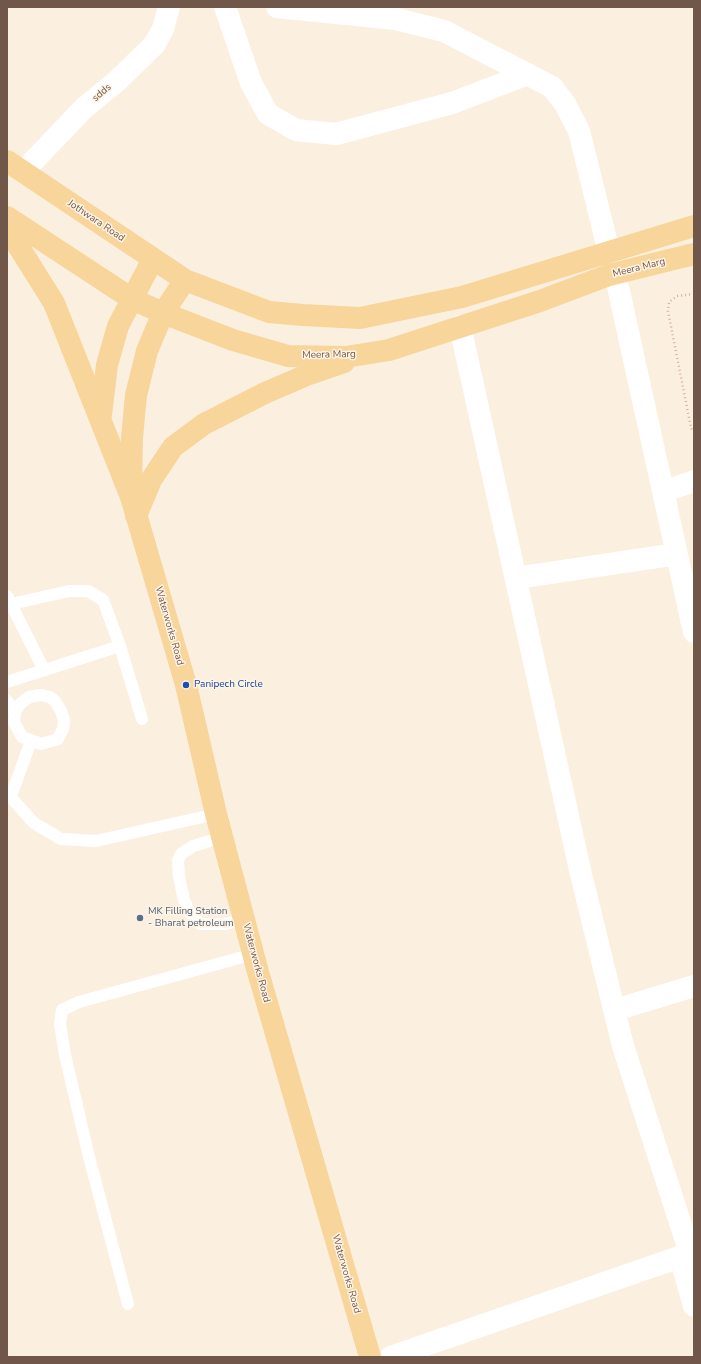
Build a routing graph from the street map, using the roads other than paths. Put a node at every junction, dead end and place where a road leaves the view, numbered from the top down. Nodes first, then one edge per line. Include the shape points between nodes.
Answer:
1 (169, 7) edge
2 (226, 7) edge
3 (277, 7) edge
4 (528, 74) junction
5 (15, 166) edge
6 (7, 217) edge
7 (694, 226) edge
8 (7, 228) edge
9 (608, 252) junction
10 (694, 254) edge
11 (152, 259) junction
12 (615, 274) junction
13 (185, 280) junction
14 (132, 299) junction
15 (163, 313) junction
16 (460, 326) junction
17 (372, 353) junction
18 (101, 418) junction
19 (694, 481) edge
20 (663, 492) junction
21 (134, 506) junction
22 (677, 554) junction
23 (516, 578) junction
24 (8, 602) edge
25 (694, 632) edge
26 (120, 646) junction
27 (44, 670) junction
28 (7, 682) edge
29 (7, 701) edge
30 (14, 712) junction
31 (142, 719) dead end
32 (31, 741) junction
33 (8, 796) edge
34 (216, 814) junction
35 (222, 837) junction
36 (244, 919) junction
37 (254, 954) junction
38 (694, 986) edge
39 (614, 1010) junction
40 (688, 1254) edge
41 (128, 1304) dead end
42 (694, 1306) edge
43 (370, 1357) edge
44 (391, 1357) edge

1 - 5 street, sdds via 163,29 154,45 117,81
2 - 4 street via 251,83 268,114 296,130 336,134 452,103
3 - 4 street via 396,19 444,31
4 - 9 street via 552,87 565,104 579,131
5 - 11 main road, Jothwara Road
6 - 14 main road, Meera Marg
7 - 9 main road
8 - 18 main road via 54,303
9 - 13 main road via 462,297 360,318 269,312
10 - 12 main road, Meera Marg
11 - 13 main road, Jothwara Road
11 - 14 main road
12 - 16 main road, Meera Marg
12 - 20 street
13 - 15 main road
14 - 15 main road, Meera Marg
14 - 18 main road via 118,326 106,365
15 - 17 main road, Meera Marg via 233,340 288,356 346,357
15 - 21 main road via 147,351 136,395 132,438
16 - 17 main road, Meera Marg via 389,350
16 - 23 street
17 - 21 main road via 309,374 204,424 173,447
18 - 21 main road
19 - 20 street
20 - 22 street
21 - 34 main road, Waterworks Road via 186,686
22 - 23 street
22 - 25 street
23 - 39 street via 580,870
24 - 26 lane via 69,591 88,591 103,600
24 - 27 lane
26 - 27 lane
26 - 31 lane
27 - 28 lane
29 - 30 lane
30 - 32 lane via 14,722 19,732 22,737
30 - 32 lane via 29,697 41,695 50,697 61,711 64,720 58,739 41,744
32 - 33 lane
33 - 34 lane via 34,823 61,838 96,841
34 - 35 main road, Waterworks Road
35 - 36 main road, Waterworks Road
35 - 36 lane via 193,846 181,854 178,869 184,900 190,913 200,924 226,924
36 - 37 main road, Waterworks Road
37 - 41 lane via 79,1002 62,1010 60,1024 65,1055
37 - 43 main road, Waterworks Road
38 - 39 street
39 - 40 street
40 - 42 street
40 - 44 street

